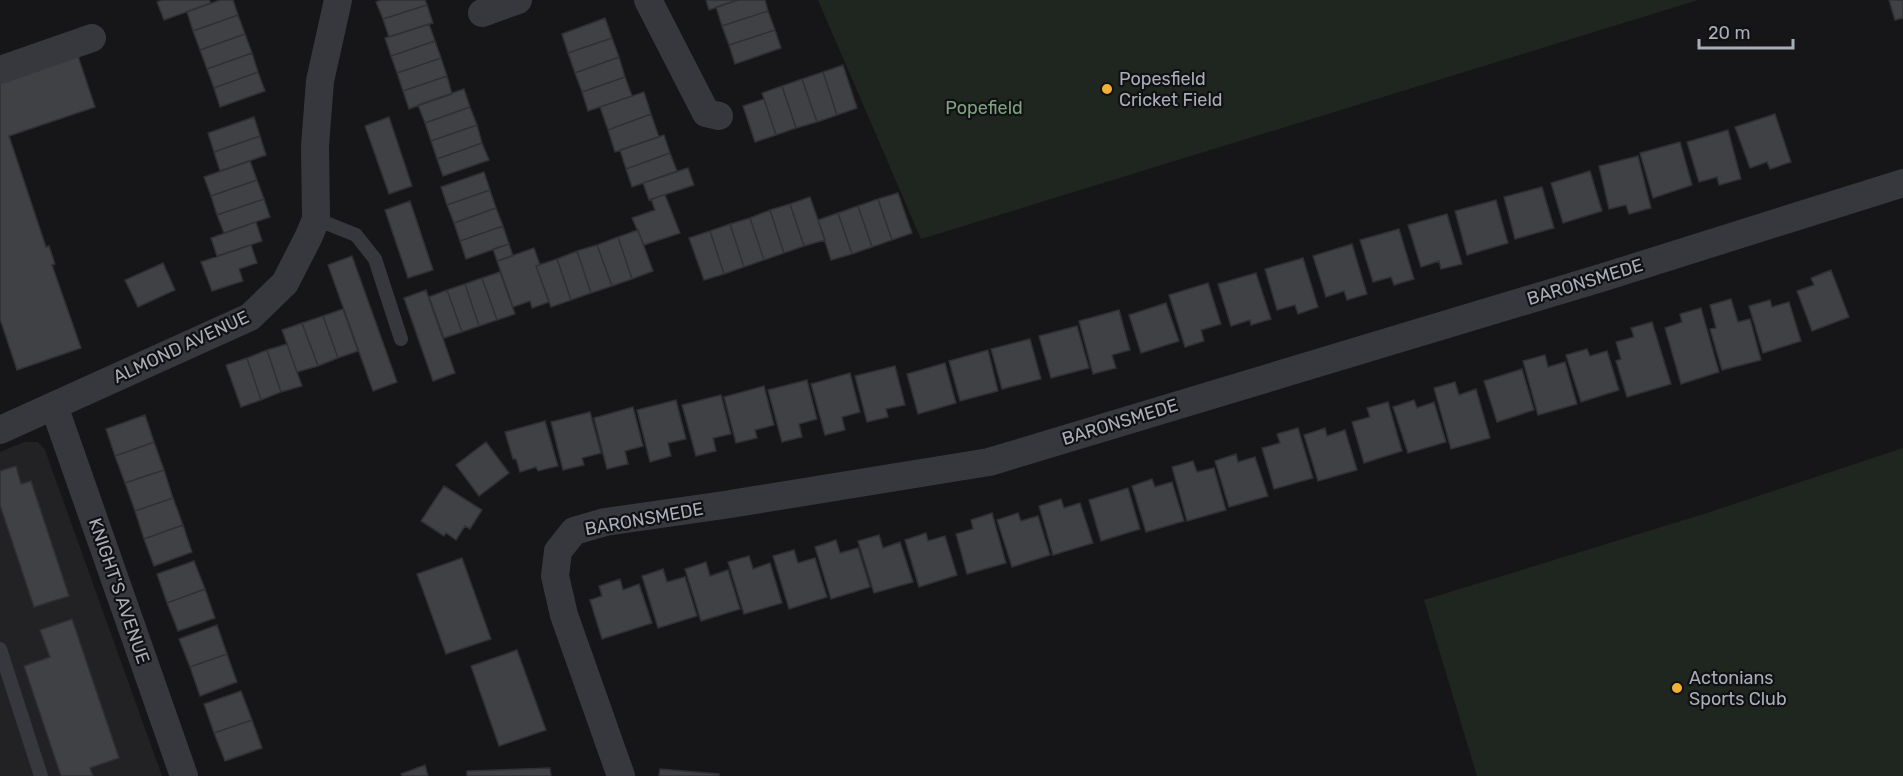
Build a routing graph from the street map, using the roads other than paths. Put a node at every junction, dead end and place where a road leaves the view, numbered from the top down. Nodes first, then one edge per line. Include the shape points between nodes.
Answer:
1 (338, 0) edge
2 (518, 0) edge
3 (648, 0) edge
4 (482, 13) dead end
5 (92, 38) dead end
6 (0, 70) edge
7 (719, 116) dead end
8 (1903, 183) edge
9 (316, 219) junction
10 (401, 339) dead end
11 (54, 406) junction
12 (0, 429) edge
13 (0, 650) edge
14 (41, 776) edge
15 (184, 776) edge
16 (621, 776) edge

1 - 9 street, ALMOND AVENUE via 320,81 315,146
2 - 4 street
3 - 7 street via 706,113
5 - 6 street
8 - 16 street, BARONSMEDE via 989,462 605,522 574,531 558,551 555,576 564,615
9 - 10 lane via 356,235 375,259
9 - 11 street, ALMOND AVENUE via 285,283 250,317
11 - 12 street, ALMOND AVENUE
11 - 15 street, KNIGHT'S AVENUE
13 - 14 lane

